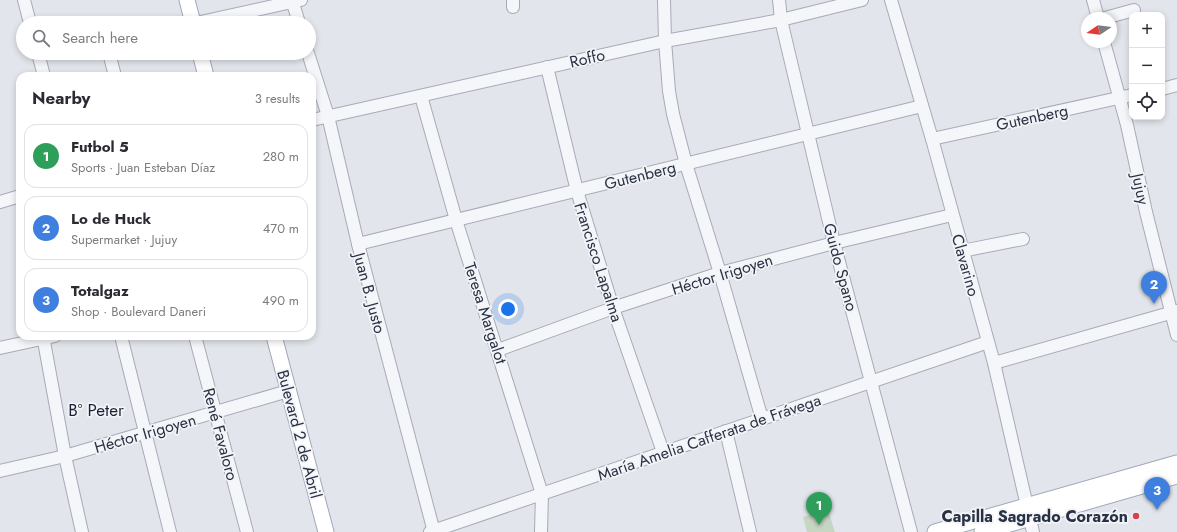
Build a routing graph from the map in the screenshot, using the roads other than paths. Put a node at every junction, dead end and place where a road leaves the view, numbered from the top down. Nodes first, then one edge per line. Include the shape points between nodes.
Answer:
1 (24, 0) edge
2 (187, 0) edge
3 (295, 0) edge
4 (664, 0) edge
5 (779, 0) edge
6 (862, 0) edge
7 (891, 0) edge
8 (1093, 0) edge
9 (1134, 10) dead end
10 (1096, 12) edge
11 (1117, 15) edge
12 (28, 16) edge
13 (191, 16) edge
14 (226, 16) edge
15 (298, 16) edge
16 (781, 20) junction
17 (665, 41) junction
18 (1106, 48) edge
19 (40, 60) edge
20 (111, 60) edge
21 (202, 60) edge
22 (310, 60) edge
23 (546, 67) junction
24 (43, 72) edge
25 (114, 72) edge
26 (205, 72) edge
27 (314, 72) edge
28 (316, 78) edge
29 (1177, 85) edge
30 (1165, 88) edge
31 (421, 96) junction
32 (1129, 96) edge
33 (1120, 98) junction
34 (922, 106) junction
35 (328, 116) junction
36 (316, 119) edge
37 (808, 134) junction
38 (932, 139) junction
39 (686, 164) junction
40 (577, 191) junction
41 (16, 197) edge
42 (0, 202) edge
43 (952, 215) junction
44 (456, 220) junction
45 (1023, 239) dead end
46 (834, 243) junction
47 (358, 244) junction
48 (962, 251) junction
49 (720, 273) junction
50 (614, 308) junction
51 (1174, 312) edge
52 (1177, 335) edge
53 (34, 340) edge
54 (47, 340) edge
55 (121, 340) edge
56 (196, 340) edge
57 (275, 340) edge
58 (988, 342) junction
59 (0, 348) edge
60 (498, 350) junction
61 (994, 363) junction
62 (871, 381) junction
63 (288, 391) junction
64 (215, 412) junction
65 (762, 419) junction
66 (726, 431) junction
67 (145, 433) junction
68 (663, 452) junction
69 (65, 456) junction
70 (0, 471) edge
71 (1171, 471) edge
72 (542, 494) junction
73 (1030, 518) edge
74 (82, 532) edge
75 (170, 532) edge
76 (247, 532) edge
77 (326, 532) edge
78 (432, 532) edge
79 (541, 532) edge
80 (750, 532) edge
81 (911, 532) edge
82 (935, 532) edge
83 (982, 532) edge

1 - 12 street
2 - 13 main road
3 - 14 street
3 - 15 street
4 - 17 street
5 - 16 street, Guido Spano
6 - 16 street, Roffo
7 - 34 street, Clavarino
8 - 10 street
9 - 11 street
16 - 17 street, Roffo
16 - 37 street, Guido Spano
17 - 23 street, Roffo
17 - 39 street via 669,91
18 - 33 street, Jujuy
19 - 24 street
20 - 25 street
21 - 26 main road
22 - 27 street, Juan B. Justo
23 - 31 street, Roffo
23 - 40 street, Francisco Lapalma
28 - 35 street, Juan B. Justo
29 - 30 street
31 - 35 street, Roffo
31 - 44 street, Teresa Margalot
32 - 33 street, Gutenberg
33 - 38 street, Gutenberg
33 - 51 street, Jujuy
34 - 37 street, Gutenberg
34 - 38 street, Clavarino
35 - 36 street, Roffo
35 - 47 street, Juan B. Justo
37 - 39 street, Gutenberg
37 - 46 street, Guido Spano
38 - 43 street, Clavarino
39 - 40 street, Gutenberg
39 - 49 street
40 - 44 street, Gutenberg
40 - 50 street, Francisco Lapalma
41 - 42 street
43 - 46 street, Héctor Irigoyen
43 - 48 street, Clavarino
44 - 47 street, Gutenberg
44 - 60 street, Teresa Margalot
45 - 48 street
46 - 49 street, Héctor Irigoyen
46 - 62 street, Guido Spano
47 - 78 street, Juan B. Justo
48 - 58 street, Clavarino
49 - 50 street, Héctor Irigoyen
49 - 65 street
50 - 60 street, Héctor Irigoyen
50 - 68 street, Francisco Lapalma
51 - 52 street, Jujuy
51 - 61 street
53 - 59 street
54 - 69 street
55 - 67 street
56 - 64 street, René Favaloro
57 - 63 main road, Bulevard 2 de Abril
58 - 61 street, Clavarino
58 - 62 street, María Amelia Cafferata de Frávega
60 - 72 street, Teresa Margalot
61 - 73 street, Clavarino
62 - 65 street, María Amelia Cafferata de Frávega
62 - 81 street, Guido Spano
63 - 64 street, Héctor Irigoyen
63 - 77 main road, Bulevard 2 de Abril
64 - 67 street, Héctor Irigoyen
64 - 76 street, René Favaloro
65 - 66 street, María Amelia Cafferata de Frávega
66 - 68 street, María Amelia Cafferata de Frávega
66 - 80 street
67 - 69 street, Héctor Irigoyen
67 - 75 street
68 - 72 street, María Amelia Cafferata de Frávega
69 - 70 street, Héctor Irigoyen
69 - 74 street
71 - 73 main road via 1114,487
72 - 78 street, María Amelia Cafferata de Frávega
72 - 79 street, Teresa Margalot
73 - 82 main road
73 - 83 main road

